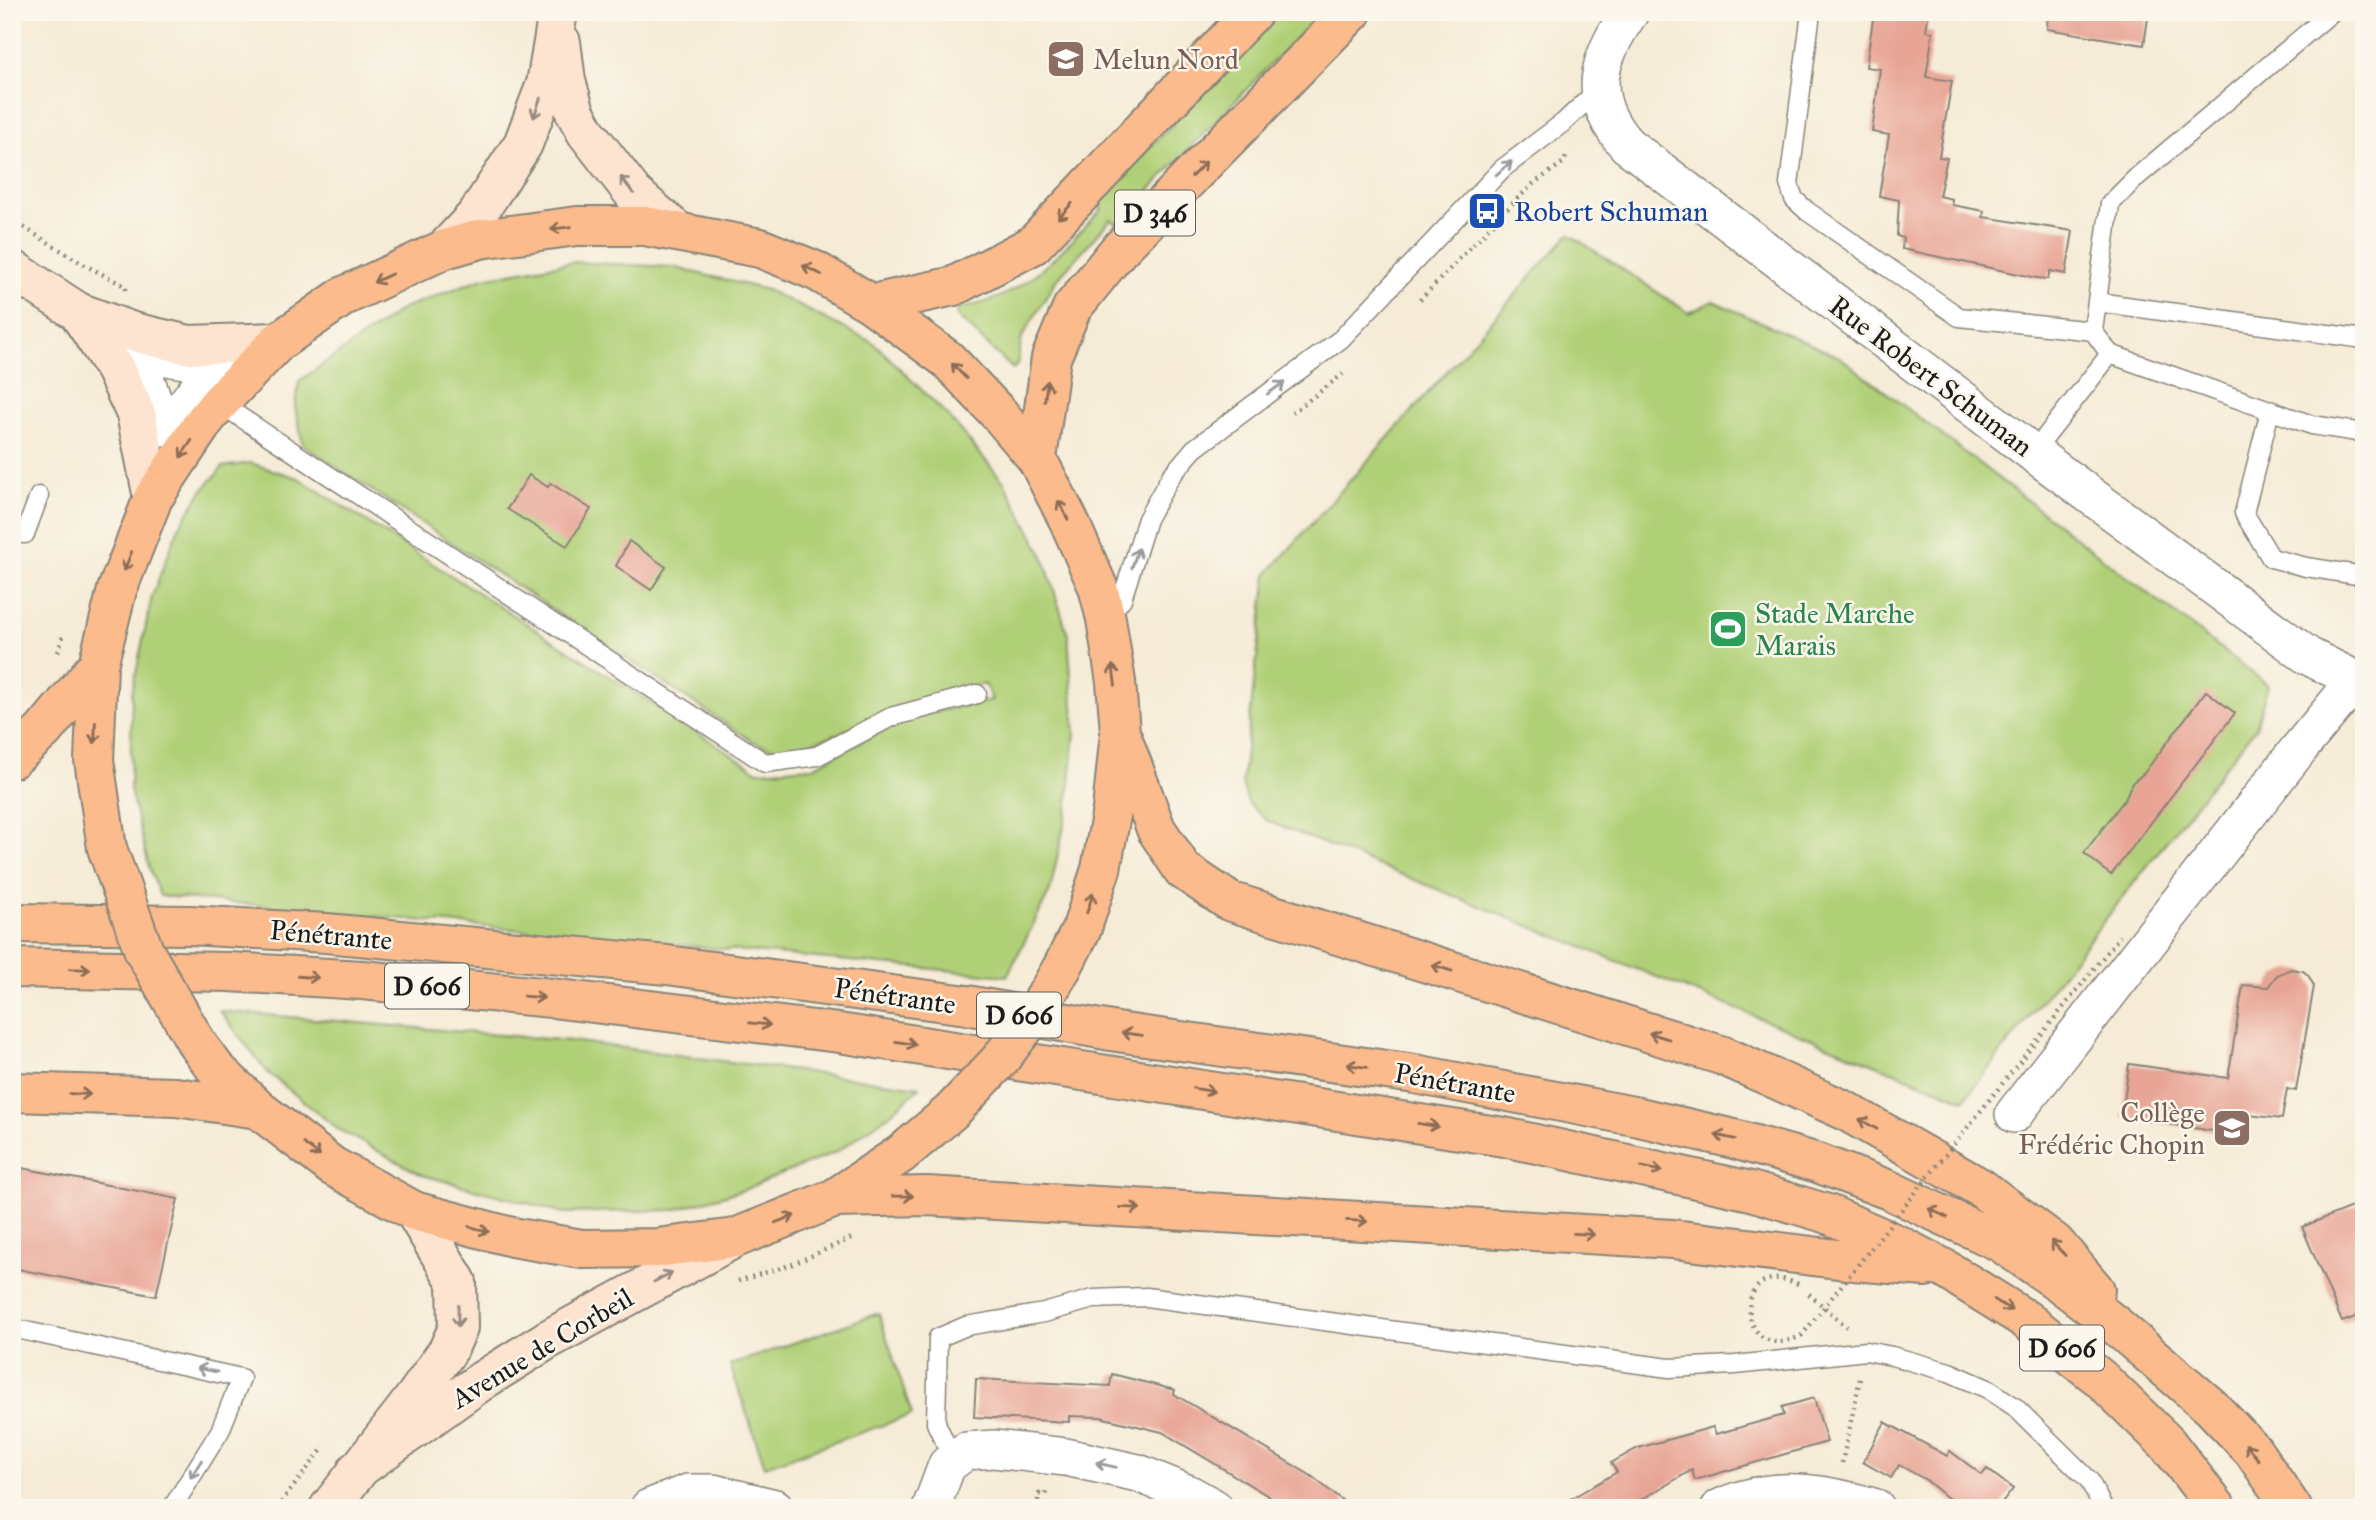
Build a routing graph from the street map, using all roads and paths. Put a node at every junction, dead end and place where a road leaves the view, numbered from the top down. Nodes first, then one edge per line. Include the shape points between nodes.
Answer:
1 (79, 12) edge
2 (126, 12) edge
3 (1253, 12) edge
4 (1352, 12) edge
5 (1630, 12) edge
6 (1811, 12) edge
7 (2332, 12) edge
8 (557, 15) edge
9 (1600, 88) junction
10 (12, 220) edge
11 (677, 231) junction
12 (445, 249) junction
13 (12, 269) edge
14 (129, 299) dead end
15 (2097, 302) junction
16 (872, 304) junction
17 (78, 312) junction
18 (2093, 331) junction
19 (2364, 339) edge
20 (278, 342) junction
21 (2110, 354) junction
22 (219, 403) junction
23 (2270, 411) junction
24 (2364, 433) edge
25 (2033, 453) junction
26 (1037, 459) junction
27 (39, 495) dead end
28 (153, 498) junction
29 (12, 533) edge
30 (2364, 576) edge
31 (1106, 619) junction
32 (67, 627) dead end
33 (57, 653) dead end
34 (98, 664) junction
35 (2357, 679) edge
36 (977, 694) dead end
37 (1120, 732) junction
38 (12, 759) edge
39 (12, 923) edge
40 (2120, 936) dead end
41 (12, 968) edge
42 (12, 1092) edge
43 (258, 1109) junction
44 (2014, 1114) dead end
45 (835, 1198) junction
46 (414, 1211) junction
47 (735, 1238) junction
48 (1945, 1269) junction
49 (1798, 1284) dead end
50 (12, 1328) edge
51 (2150, 1356) junction
52 (330, 1441) dead end
53 (950, 1462) junction
54 (357, 1470) junction
55 (1151, 1494) edge
56 (1837, 1502) edge
57 (172, 1508) edge
58 (277, 1508) edge
59 (329, 1508) edge
60 (649, 1508) edge
61 (775, 1508) edge
62 (931, 1508) edge
63 (1214, 1508) edge
64 (1720, 1508) edge
65 (1876, 1508) edge
66 (2103, 1508) edge
67 (2217, 1508) edge
68 (2292, 1508) edge

1 - 2 path via 121,16
3 -> 16 main road, D 346 via 1033,245 954,286
26 -> 4 main road, D 346 via 1051,358 1072,308 1118,251
5 - 9 street, Rue Robert Schuman via 1603,58
6 - 18 lane via 1788,184 1794,199 1959,317
7 - 15 lane via 2110,204
11 -> 8 main road via 634,194 586,132 566,81
8 -> 12 main road via 545,84 523,144 476,216
9 - 25 street, Rue Robert Schuman via 1611,124 1627,145
31 -> 9 lane via 1122,599 1147,519 1171,475 1194,449 1341,339 1502,169
10 - 14 path via 125,286
11 -> 12 main road via 576,226 480,239
16 -> 11 main road via 816,271 760,248
12 -> 20 main road via 344,296
13 - 17 main road
15 - 18 lane
15 - 19 lane
26 -> 16 main road via 948,360
17 - 20 main road via 190,345
17 - 28 main road via 136,414
18 - 21 lane
20 - 22 main road
21 - 23 lane
21 - 25 lane
22 -> 28 main road
22 - 36 lane via 765,763 817,756 891,717
23 - 24 lane via 2312,425
23 - 30 lane via 2244,513 2271,558
25 - 35 street, Rue Robert Schuman via 2308,656
31 -> 26 main road via 1098,587
27 - 29 lane via 25,534
28 -> 34 main road via 117,590
37 -> 31 main road
32 - 33 path
34 - 38 main road via 43,731
34 -> 43 main road, bridge via 94,760 107,848 144,951 196,1042 216,1069
35 - 44 street
45 -> 37 main road, bridge via 901,1154 952,1111 1037,1011 1082,928 1101,869
51 -> 37 main road via 2055,1243 1981,1188 1844,1110 1724,1056 1229,901 1183,870 1156,829
51 -> 39 main road, Pénétrante / D 606 via 2115,1324 2000,1242 1889,1190 1818,1163 1652,1120 1415,1074 1116,1032 967,1005 667,965 326,933 190,925
40 - 49 path, bridge via 1802,1335 1780,1342 1751,1326 1748,1315 1755,1290 1763,1282 1777,1278
41 -> 48 main road, Pénétrante / D 606 via 243,972 539,997 839,1033 1101,1073 1504,1137 1751,1191 1828,1214
42 -> 43 main road via 176,1097
43 -> 46 main road via 332,1166
47 -> 45 main road
45 -> 48 main road via 927,1196 1673,1239
46 -> 47 main road via 512,1237 582,1249 657,1248
46 -> 54 main road, Avenue de Corbeil via 457,1282 458,1328 448,1350
54 -> 47 main road, Avenue de Corbeil via 536,1347
48 -> 67 main road, D 606 via 2025,1319 2100,1378 2166,1443
50 - 57 lane via 241,1378 220,1431
68 -> 51 main road, D 606 via 2253,1451 2211,1407
52 - 58 path
55 -> 53 street via 1138,1472 1051,1455 965,1451
53 - 62 street
53 - 66 lane via 936,1423 938,1338 966,1326 1044,1313 1093,1299 1146,1297 1668,1368 1866,1351 1892,1356 1962,1378 2015,1407 2089,1480
54 - 59 main road, Avenue de Corbeil
55 - 63 street
56 - 64 street via 1788,1492 1758,1495
56 - 65 street
60 - 61 street via 688,1493 713,1493

